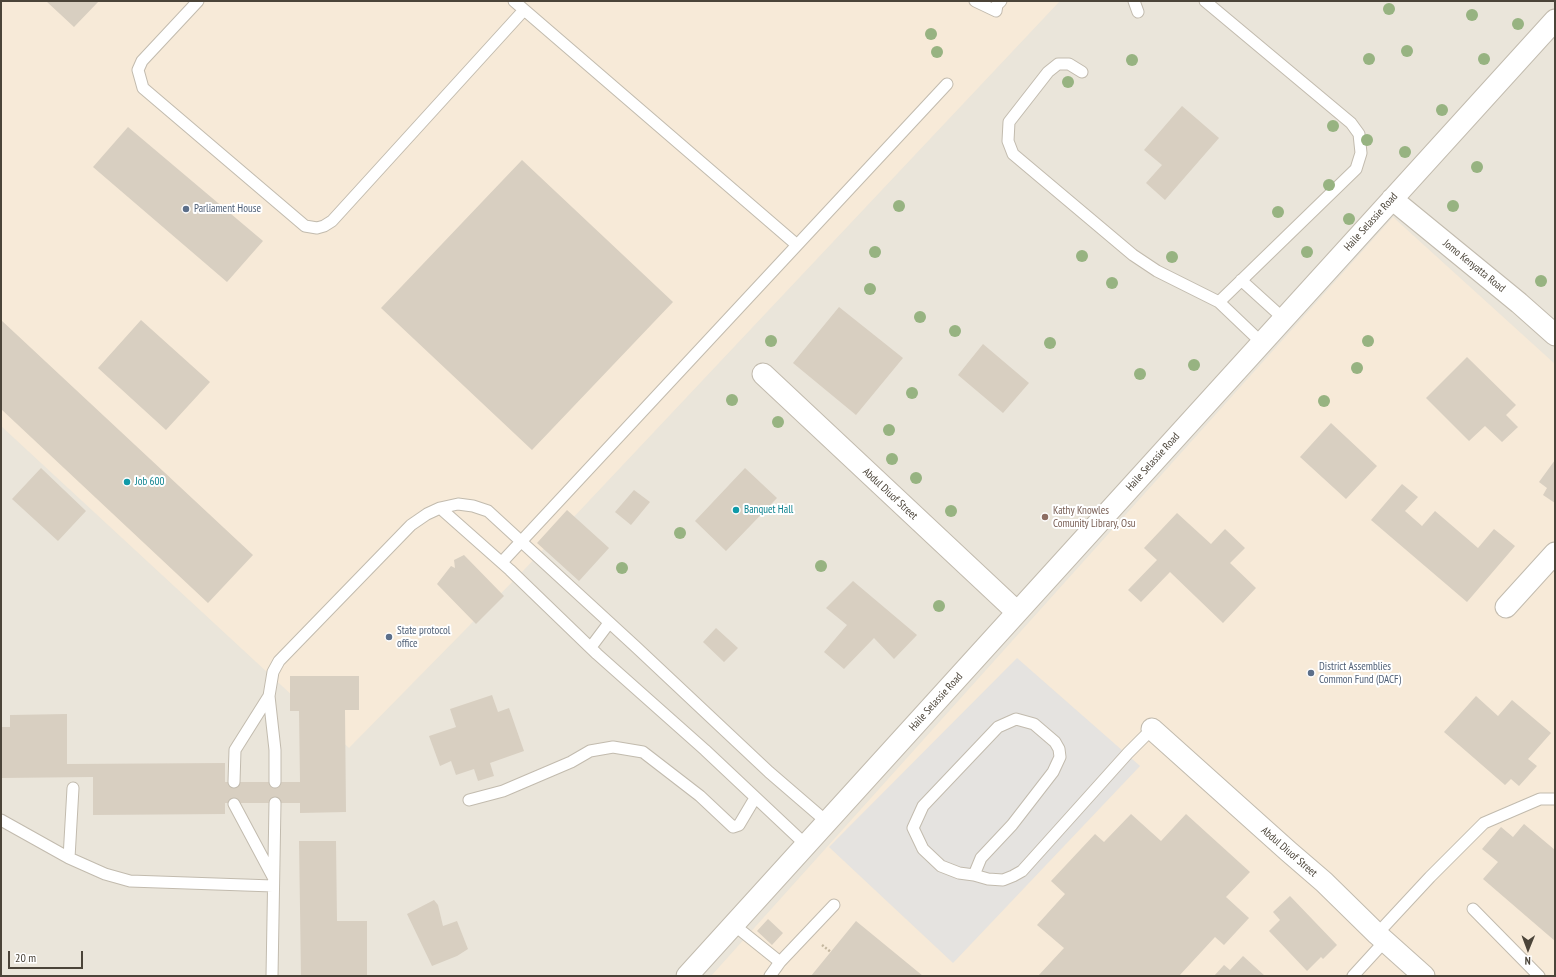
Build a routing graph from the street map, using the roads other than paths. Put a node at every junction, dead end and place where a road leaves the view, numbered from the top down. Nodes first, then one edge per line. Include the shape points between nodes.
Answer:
1 (198, 1) edge
2 (514, 1) edge
3 (975, 1) edge
4 (1001, 1) edge
5 (1134, 1) edge
6 (1205, 1) edge
7 (524, 10) junction
8 (1138, 12) dead end
9 (1555, 20) edge
10 (1082, 72) dead end
11 (947, 84) dead end
12 (1392, 199) junction
13 (797, 245) junction
14 (1241, 280) junction
15 (1219, 302) junction
16 (1284, 319) junction
17 (1555, 335) edge
18 (1262, 343) junction
19 (763, 374) dead end
20 (440, 508) junction
21 (521, 542) junction
22 (1555, 553) edge
23 (502, 562) junction
24 (1506, 607) dead end
25 (1017, 612) junction
26 (609, 623) junction
27 (590, 647) junction
28 (269, 696) junction
29 (1152, 729) joint
30 (234, 782) dead end
31 (275, 782) dead end
32 (73, 788) dead end
33 (755, 798) junction
34 (1555, 798) edge
35 (469, 800) dead end
36 (275, 803) dead end
37 (234, 804) dead end
38 (1, 820) edge
39 (827, 822) junction
40 (806, 846) junction
41 (69, 858) junction
42 (974, 874) junction
43 (274, 882) junction
44 (834, 905) dead end
45 (1474, 909) dead end
46 (734, 925) junction
47 (1381, 938) junction
48 (780, 962) junction
49 (272, 976) edge
50 (687, 976) edge
51 (770, 976) edge
52 (1353, 976) edge
53 (1424, 976) edge
54 (1539, 976) edge

1 - 7 lane via 142,61 138,70 143,88 305,226 316,228 332,221
2 - 7 lane
3 - 4 lane via 996,11
5 - 8 lane
6 - 14 lane via 1351,123 1359,134 1361,154 1356,169
7 - 13 lane
9 - 12 street, Haile Selassie Road
10 - 15 lane via 1069,64 1058,64 1048,72 1009,122 1008,141 1013,154 1132,255 1157,271
11 - 13 lane
12 - 16 street, Haile Selassie Road
12 - 17 street, Jomo Kenyatta Road
13 - 21 lane
14 - 15 lane
14 - 16 lane
15 - 18 lane
16 - 18 street, Haile Selassie Road
18 - 25 street, Haile Selassie Road
19 - 25 street, Abdul Diuof Street
20 - 21 lane via 458,504 488,512
20 - 23 lane
20 - 28 lane via 411,525 280,661 273,672
21 - 23 lane
21 - 26 lane
22 - 24 street
23 - 27 lane
25 - 39 street, Haile Selassie Road
26 - 27 lane
26 - 39 lane via 769,772
27 - 33 lane
28 - 30 lane via 235,750
28 - 31 lane via 275,750
29 - 42 lane via 1022,871 1003,880 988,879
29 - 47 street, Abdul Diuof Street via 1324,882
32 - 41 lane
33 - 35 lane via 740,825 733,827 700,796 643,752 613,747 590,751 571,762 503,791
33 - 40 lane
34 - 47 lane via 1540,799 1484,823 1430,877
36 - 43 lane
37 - 43 lane
38 - 41 lane
39 - 40 street, Haile Selassie Road
40 - 46 street, Haile Selassie Road
41 - 43 lane via 105,874 130,881
42 - 42 lane via 959,873 941,866 923,849 913,828 924,806 998,727 1016,719 1034,724 1056,742 1060,757 1053,772 1012,825 981,858
43 - 49 lane
44 - 48 lane
45 - 54 lane
46 - 48 lane
46 - 50 street, Haile Selassie Road
47 - 52 lane
47 - 53 street, Abdul Diuof Street
48 - 51 lane

